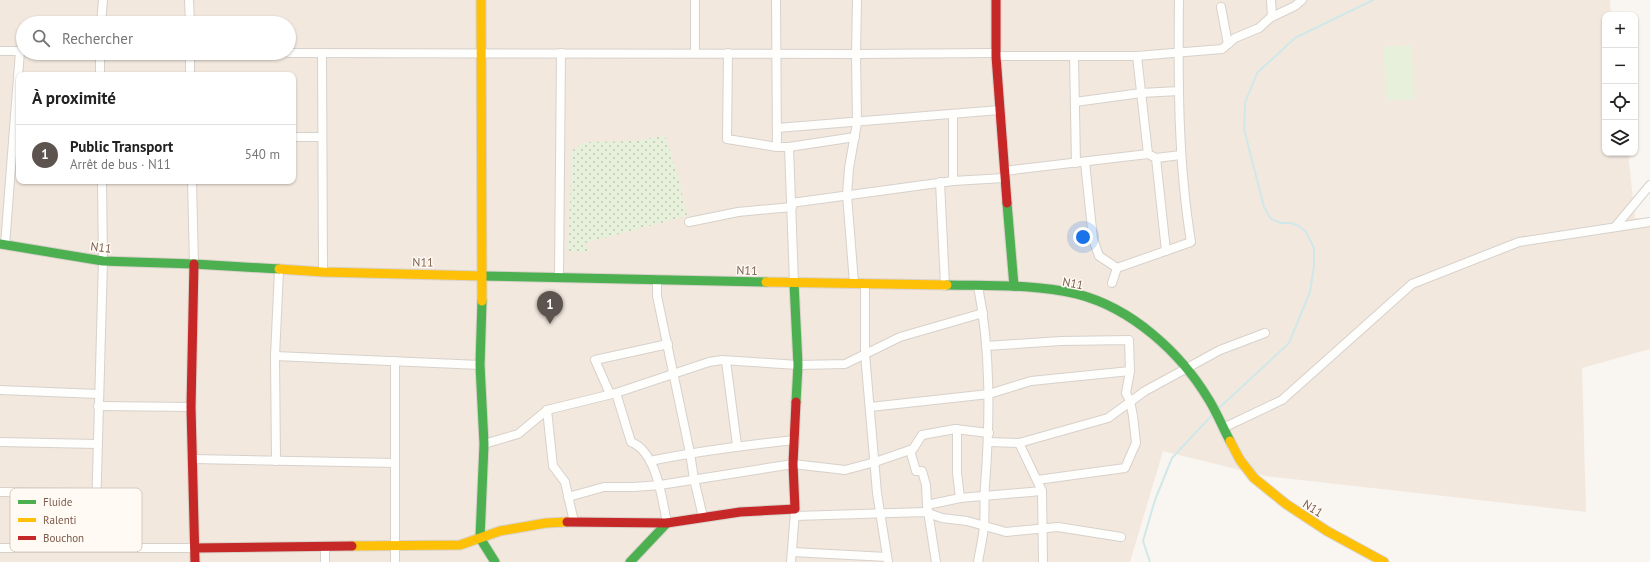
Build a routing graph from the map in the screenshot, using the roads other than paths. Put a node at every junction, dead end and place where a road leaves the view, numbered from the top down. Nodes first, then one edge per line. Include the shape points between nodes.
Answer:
1 (103, 0) edge
2 (189, 0) edge
3 (481, 0) edge
4 (695, 0) edge
5 (776, 0) edge
6 (857, 0) edge
7 (996, 0) edge
8 (1179, 0) edge
9 (1271, 0) edge
10 (1302, 0) edge
11 (1221, 8) dead end
12 (102, 16) edge
13 (190, 16) edge
14 (1272, 17) junction
15 (1228, 44) junction
16 (0, 51) edge
17 (16, 51) edge
18 (1178, 52) junction
19 (296, 53) edge
20 (322, 53) junction
21 (561, 53) junction
22 (695, 53) junction
23 (728, 53) junction
24 (776, 53) junction
25 (481, 54) junction
26 (856, 54) junction
27 (996, 54) junction
28 (1074, 56) junction
29 (1137, 56) junction
30 (21, 60) edge
31 (100, 60) edge
32 (190, 60) edge
33 (20, 72) edge
34 (100, 72) edge
35 (190, 72) edge
36 (1179, 91) junction
37 (1141, 94) junction
38 (1075, 102) junction
39 (1000, 110) junction
40 (16, 112) edge
41 (953, 115) junction
42 (857, 123) junction
43 (777, 128) junction
44 (296, 137) edge
45 (322, 137) junction
46 (855, 137) junction
47 (777, 147) junction
48 (789, 147) junction
49 (1148, 154) junction
50 (1181, 155) junction
51 (1156, 158) junction
52 (1085, 162) junction
53 (1076, 163) junction
54 (1004, 175) junction
55 (953, 181) junction
56 (940, 182) junction
57 (102, 184) edge
58 (192, 184) edge
59 (1650, 185) edge
60 (847, 195) junction
61 (792, 205) junction
62 (689, 222) dead end
63 (1650, 222) edge
64 (1615, 227) junction
65 (3, 245) edge
66 (1166, 251) junction
67 (103, 261) junction
68 (194, 264) junction
69 (1116, 268) junction
70 (279, 270) junction
71 (323, 272) junction
72 (483, 275) junction
73 (559, 277) junction
74 (657, 279) junction
75 (794, 283) junction
76 (854, 283) junction
77 (1112, 283) dead end
78 (865, 284) junction
79 (945, 286) junction
80 (978, 286) junction
81 (1014, 286) junction
82 (983, 313) junction
83 (1265, 333) dead end
84 (668, 344) junction
85 (986, 346) junction
86 (865, 354) junction
87 (275, 356) junction
88 (395, 361) junction
89 (726, 361) junction
90 (480, 365) junction
91 (798, 365) junction
92 (1187, 368) junction
93 (1130, 371) junction
94 (673, 373) junction
95 (0, 390) edge
96 (613, 393) junction
97 (98, 394) junction
98 (989, 394) junction
99 (1130, 402) junction
100 (98, 406) junction
101 (191, 407) junction
102 (870, 407) junction
103 (548, 410) junction
104 (1223, 428) junction
105 (957, 429) junction
106 (989, 433) junction
107 (795, 440) junction
108 (0, 442) edge
109 (989, 442) junction
110 (1019, 443) junction
111 (97, 444) junction
112 (484, 444) junction
113 (737, 446) junction
114 (910, 450) junction
115 (690, 452) junction
116 (193, 459) junction
117 (276, 461) junction
118 (650, 461) junction
119 (875, 462) junction
120 (395, 463) junction
121 (793, 464) junction
122 (694, 479) junction
123 (1036, 480) junction
124 (660, 485) junction
125 (96, 488) edge
126 (1042, 491) junction
127 (0, 492) edge
128 (10, 492) edge
129 (985, 496) junction
130 (568, 497) junction
131 (960, 498) junction
132 (927, 505) junction
133 (795, 513) junction
134 (929, 514) junction
135 (881, 515) junction
136 (703, 517) junction
137 (574, 522) junction
138 (667, 524) junction
139 (984, 527) junction
140 (1043, 528) junction
141 (1121, 537) dead end
142 (480, 538) junction
143 (325, 546) junction
144 (395, 546) junction
145 (142, 548) edge
146 (195, 548) junction
147 (792, 552) junction
148 (887, 560) edge
149 (195, 562) edge
150 (325, 562) edge
151 (395, 562) edge
152 (495, 562) edge
153 (630, 562) edge
154 (791, 562) edge
155 (936, 562) edge
156 (978, 562) edge
157 (1043, 562) edge
158 (1384, 562) edge

1 - 12 street
2 - 13 street
3 - 25 street
4 - 22 street
5 - 24 street
6 - 26 street
7 - 27 street
8 - 18 street
9 - 14 street
10 - 14 street
11 - 15 street
14 - 15 street via 1259,28 1235,38
15 - 18 street via 1222,49
16 - 17 street
18 - 29 street
18 - 36 street
19 - 20 street
20 - 25 street
20 - 45 street
21 - 22 street
21 - 25 street
21 - 73 street
22 - 23 street
23 - 24 street
23 - 47 street via 728,139
24 - 26 street
24 - 43 street
25 - 72 street
26 - 27 street
26 - 42 street
27 - 28 street
27 - 39 street
28 - 29 street
28 - 38 street
29 - 37 street
30 - 33 street
31 - 34 street
32 - 35 street
36 - 37 street
36 - 50 street
37 - 38 street
37 - 49 street
38 - 53 street
39 - 41 street
39 - 54 street
40 - 65 street
41 - 42 street
41 - 55 street
42 - 43 street
42 - 46 street
43 - 47 street
44 - 45 street
45 - 71 street
46 - 48 street
46 - 60 street
47 - 48 street
48 - 61 street
49 - 51 street
49 - 52 street
50 - 51 street
50 - 66 street via 1192,242
51 - 66 street
52 - 53 street
52 - 69 street via 1093,239 1099,256
53 - 54 street
54 - 55 street
54 - 81 street
55 - 56 street
56 - 60 street
56 - 79 street
57 - 67 street
58 - 68 street
59 - 64 street
60 - 61 street
60 - 76 street
61 - 62 street
61 - 75 street
63 - 64 street
64 - 104 street via 1519,242 1412,284 1282,400
65 - 67 street, N11
66 - 69 street
67 - 68 street, N11
67 - 97 street
68 - 70 street, N11
68 - 101 street
69 - 77 street
70 - 71 street, N11
70 - 87 street
71 - 72 street, N11
72 - 73 street, N11
72 - 90 street
73 - 74 street, N11
74 - 75 street, N11
74 - 84 street via 657,296
75 - 76 street, N11
75 - 91 street
76 - 78 street, N11
78 - 79 street, N11
78 - 86 street
79 - 80 street, N11
80 - 81 street, N11
80 - 82 street
81 - 92 street, N11 via 1085,297 1122,314 1151,334
82 - 85 street
82 - 86 street via 900,337
83 - 92 street via 1220,350
84 - 94 street
84 - 96 street via 595,360
85 - 93 street via 1129,340
85 - 98 street
86 - 91 street via 845,364
86 - 102 street
87 - 88 street
87 - 117 street
88 - 90 street
88 - 120 street
89 - 91 street
89 - 94 street via 717,360
89 - 113 street
90 - 112 street
91 - 107 street
92 - 99 street
92 - 104 street, N11 via 1210,402
93 - 98 street via 1031,381
93 - 99 street via 1126,393
94 - 96 street
94 - 115 street
95 - 97 street
96 - 103 street
96 - 118 street via 631,442 637,444
97 - 100 street
98 - 102 street
98 - 106 street
99 - 110 street via 1108,418
99 - 123 street via 1136,443 1125,468
100 - 101 street
100 - 111 street
101 - 116 street
102 - 119 street
103 - 112 street via 518,434
103 - 130 street via 553,466 565,482
104 - 158 street, N11 via 1244,467 1256,480 1294,511
105 - 106 street
105 - 114 street via 922,435
105 - 131 street
106 - 109 street
107 - 113 street
107 - 121 street
108 - 111 street
109 - 110 street
109 - 129 street
110 - 123 street
111 - 125 street
112 - 142 street
113 - 115 street
114 - 119 street
114 - 132 street via 916,471 922,471
115 - 118 street
115 - 122 street
116 - 117 street
116 - 146 street
117 - 120 street
118 - 124 street
119 - 121 street via 845,470
119 - 135 street
120 - 144 street
121 - 122 street
121 - 133 street
122 - 124 street
122 - 136 street
123 - 126 street
124 - 130 street via 634,488 604,487
124 - 138 street
126 - 129 street
126 - 140 street
127 - 128 street
129 - 131 street
129 - 139 street
130 - 137 street
131 - 132 street
132 - 134 street
133 - 135 street
133 - 136 street via 740,512
133 - 147 street
134 - 135 street via 925,512
134 - 139 street
134 - 155 street
135 - 148 street
136 - 138 street
137 - 138 street
137 - 142 street via 546,523 500,531
138 - 153 street
139 - 140 street via 1006,532
139 - 156 street
140 - 141 street via 1058,527
140 - 157 street
142 - 144 street via 460,545
142 - 152 street
143 - 144 street
143 - 146 street
143 - 150 street
144 - 151 street
145 - 146 street
146 - 149 street
147 - 148 street
147 - 154 street

